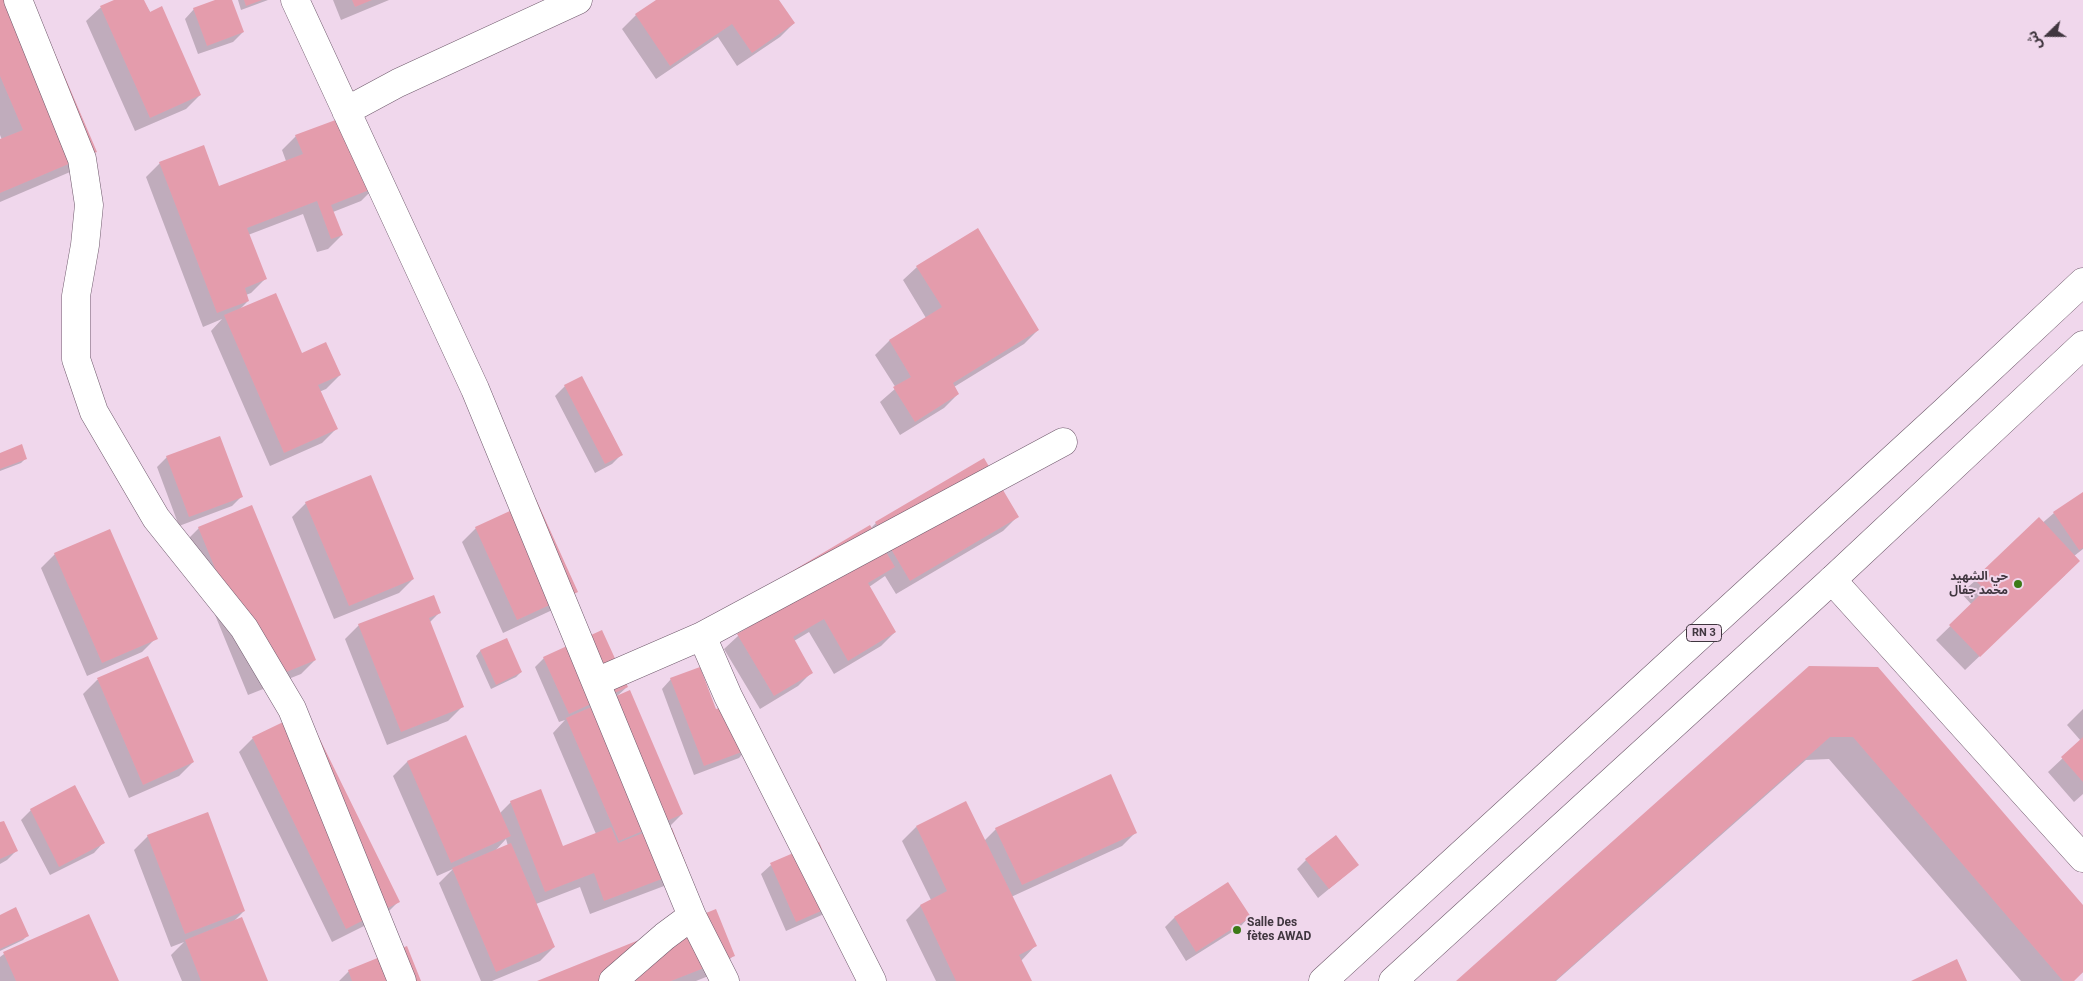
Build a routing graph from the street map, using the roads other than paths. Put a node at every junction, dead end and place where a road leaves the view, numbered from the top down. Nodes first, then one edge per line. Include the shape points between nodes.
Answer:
1 (18, 0) edge
2 (295, 0) edge
3 (578, 0) edge
4 (346, 111) junction
5 (2083, 282) edge
6 (2083, 345) edge
7 (1063, 442) dead end
8 (1832, 580) junction
9 (702, 636) junction
10 (596, 682) junction
11 (2083, 858) edge
12 (692, 916) junction
13 (402, 981) edge
14 (613, 981) edge
15 (724, 981) edge
16 (872, 981) edge
17 (1323, 981) edge
18 (1393, 981) edge

1 - 13 main road via 82,159 89,205 76,296 76,359 94,412 156,518 244,628 292,709
2 - 4 main road
3 - 4 main road via 398,83
4 - 10 main road via 475,389
5 - 17 main road, RN 3
6 - 8 main road
7 - 9 main road
8 - 11 main road
8 - 18 main road
9 - 10 main road
9 - 16 main road via 728,696
10 - 12 main road
12 - 14 main road
12 - 15 main road

